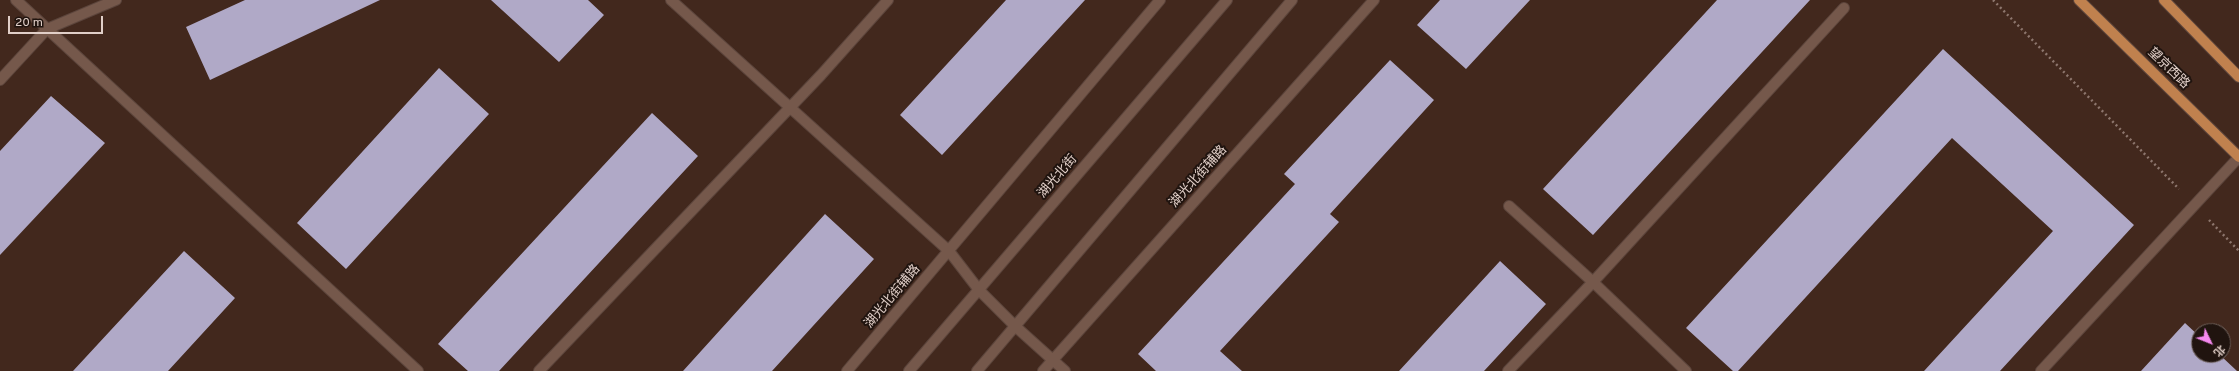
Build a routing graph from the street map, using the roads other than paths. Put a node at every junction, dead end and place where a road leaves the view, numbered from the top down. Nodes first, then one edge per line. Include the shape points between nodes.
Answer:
1 (16, 0) edge
2 (116, 0) edge
3 (671, 0) edge
4 (888, 0) edge
5 (1160, 0) edge
6 (1227, 0) edge
7 (1292, 0) edge
8 (1374, 0) edge
9 (2079, 0) edge
10 (2164, 0) edge
11 (1844, 8) dead end
12 (47, 29) junction
13 (2239, 77) edge
14 (0, 80) edge
15 (790, 108) junction
16 (2239, 157) edge
17 (1510, 206) dead end
18 (949, 251) junction
19 (1593, 282) junction
20 (979, 290) junction
21 (1014, 326) junction
22 (1053, 360) junction
23 (418, 371) edge
24 (539, 371) edge
25 (847, 371) edge
26 (909, 371) edge
27 (976, 371) edge
28 (1043, 371) edge
29 (1065, 371) edge
30 (1508, 371) edge
31 (1686, 371) edge
32 (2041, 371) edge

1 - 12 street
2 - 12 street
3 - 15 street
4 - 15 street
5 - 18 street, 湖光北街辅路
6 - 20 street, 湖光北街
7 - 21 street
8 - 22 street, 湖光北街辅路
9 - 16 main road, 望京西路
10 - 13 main road
11 - 19 street
12 - 14 street
12 - 23 street
15 - 18 street
15 - 24 street
16 - 32 street
17 - 19 street
18 - 20 street
18 - 25 street, 湖光北街辅路
19 - 30 street
19 - 31 street
20 - 21 street
20 - 26 street, 湖光北街
21 - 22 street
21 - 27 street
22 - 28 street, 湖光北街辅路
22 - 29 street

